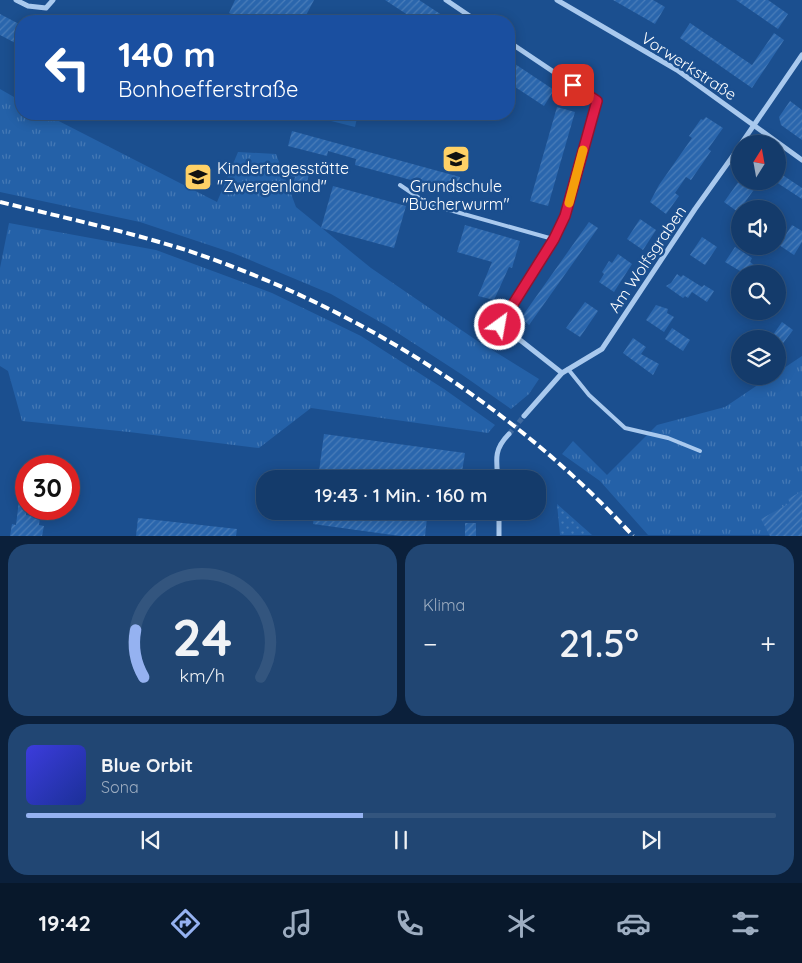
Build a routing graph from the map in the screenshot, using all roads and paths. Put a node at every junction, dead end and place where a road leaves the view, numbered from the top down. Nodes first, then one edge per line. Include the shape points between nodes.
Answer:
1 (16, 0) edge
2 (54, 0) edge
3 (446, 0) edge
4 (557, 0) edge
5 (468, 15) edge
6 (515, 46) edge
7 (802, 55) edge
8 (754, 124) junction
9 (747, 135) edge
10 (731, 159) edge
11 (802, 160) edge
12 (400, 185) dead end
13 (554, 239) junction
14 (568, 369) junction
15 (562, 373) junction
16 (524, 416) tunnel mouth
17 (509, 434) tunnel mouth
18 (700, 451) dead end
19 (497, 470) edge
20 (499, 520) edge
21 (499, 536) edge

1 - 2 street via 28,6 46,8
3 - 5 street
4 - 8 street, Vorwerkstraße via 677,70
6 - 13 street via 597,101 565,216
7 - 8 street, Am Wolfsgraben
8 - 9 street, Am Wolfsgraben
8 - 11 street, Vorwerkstraße
10 - 14 street, Am Wolfsgraben via 602,349
12 - 13 lane via 428,204
13 - 15 street via 500,325
14 - 15 street, Am Wolfsgraben
14 - 18 lane via 589,395 625,428 668,438
15 - 16 street, Am Wolfsgraben
17 - 19 street via 498,447
20 - 21 street

